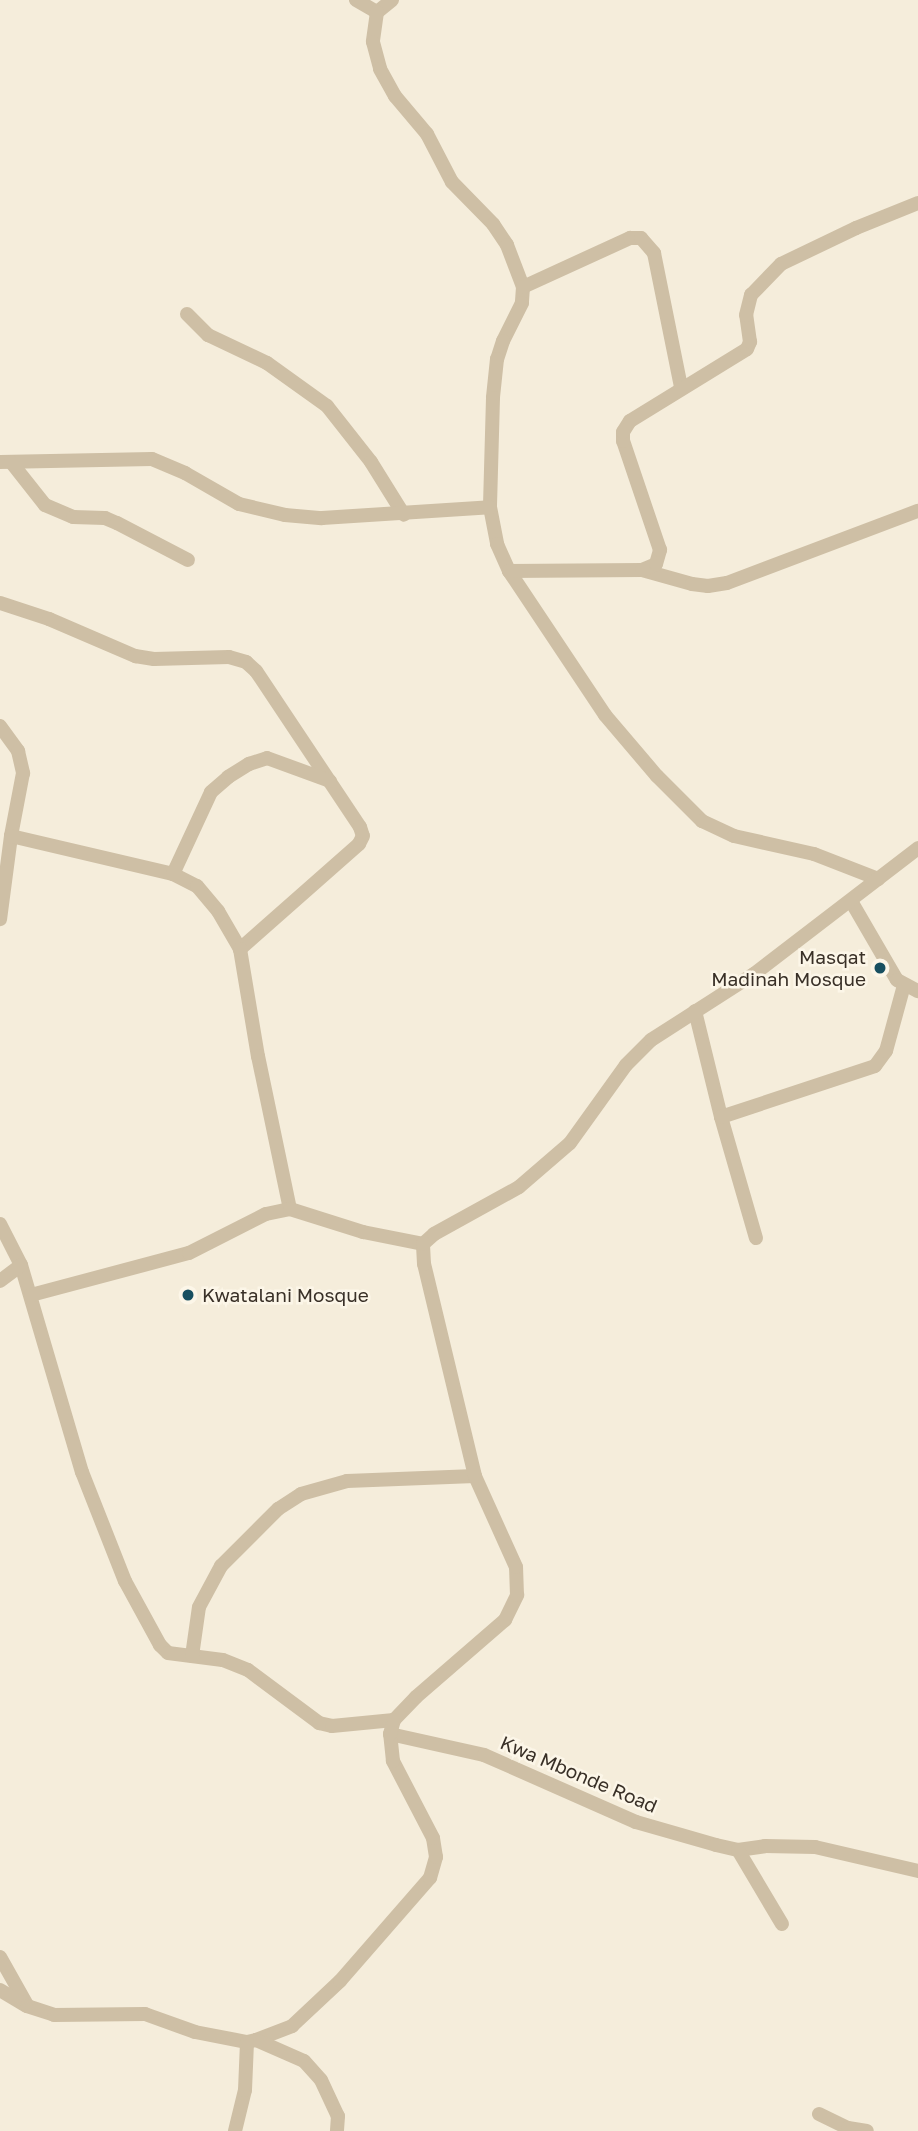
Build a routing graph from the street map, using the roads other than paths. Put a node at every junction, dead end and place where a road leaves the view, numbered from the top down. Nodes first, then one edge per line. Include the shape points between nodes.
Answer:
1 (356, 0) edge
2 (392, 0) edge
3 (377, 12) junction
4 (918, 203) edge
5 (523, 287) junction
6 (187, 314) dead end
7 (681, 387) junction
8 (5, 462) edge
9 (491, 507) junction
10 (918, 511) edge
11 (404, 515) junction
12 (188, 560) dead end
13 (642, 570) junction
14 (509, 571) junction
15 (0, 603) edge
16 (0, 726) edge
17 (330, 781) junction
18 (10, 836) junction
19 (918, 848) edge
20 (173, 874) junction
21 (878, 879) junction
22 (851, 901) junction
23 (0, 919) edge
24 (240, 949) junction
25 (904, 985) junction
26 (918, 990) edge
27 (695, 1012) junction
28 (721, 1117) junction
29 (290, 1209) junction
30 (0, 1224) edge
31 (756, 1238) dead end
32 (423, 1244) junction
33 (21, 1265) junction
34 (0, 1281) edge
35 (31, 1295) junction
36 (475, 1476) junction
37 (192, 1656) junction
38 (392, 1727) junction
39 (738, 1850) junction
40 (918, 1871) edge
41 (782, 1924) dead end
42 (0, 1957) edge
43 (0, 1990) edge
44 (27, 2006) junction
45 (251, 2041) junction
46 (819, 2114) dead end
47 (235, 2131) edge
48 (337, 2131) edge
49 (867, 2131) edge

1 - 3 street
2 - 3 street
3 - 5 street via 373,41 380,69 395,96 427,134 452,182 507,245
4 - 7 street via 781,264 751,295 747,349
5 - 7 street via 630,238 641,238 654,253
5 - 9 street via 522,303 497,359
6 - 11 street via 208,335 267,363 327,406 371,462
7 - 13 street via 630,421 623,432 660,550 656,564
8 - 11 street via 152,459 251,508 322,518
8 - 12 street via 45,505 73,517 105,518
9 - 11 street
9 - 14 street via 497,544
10 - 13 street via 727,583 692,584
13 - 14 street
14 - 21 street via 605,715 702,821 734,836 814,854
15 - 17 street via 135,656 229,657 246,662
16 - 18 street via 18,751 23,773
17 - 20 street via 267,758 249,764 211,792
17 - 24 street via 360,827 363,836 359,844
18 - 20 street
18 - 23 street
19 - 21 street
20 - 24 street via 197,886 208,898
21 - 22 street
22 - 25 street via 886,964
22 - 27 street
24 - 29 street
25 - 26 street
25 - 28 street via 886,1051 875,1066
27 - 28 street
27 - 32 street via 651,1040 626,1065 570,1143 530,1178
28 - 31 street
29 - 32 street via 363,1232
29 - 35 street via 266,1214 189,1253
30 - 33 street
32 - 36 street
33 - 34 street
33 - 35 street
35 - 37 street, Kwa Mbonde Road via 69,1436 125,1581 167,1653
36 - 37 street via 347,1480 301,1494 243,1541 207,1587 199,1607
36 - 38 street via 516,1567 517,1595 505,1620 432,1681
37 - 38 street, Kwa Mbonde Road via 223,1660 248,1670 319,1723
38 - 39 street, Kwa Mbonde Road via 484,1755 636,1822
38 - 45 street via 393,1761 433,1838 436,1857 430,1878 340,1981 292,2026
39 - 40 street, Kwa Mbonde Road via 815,1847
39 - 41 street
42 - 44 street
43 - 44 street
44 - 45 street via 65,2016 145,2014 195,2032
45 - 47 street
45 - 48 street via 304,2061 321,2080 338,2116
46 - 49 street via 848,2128

